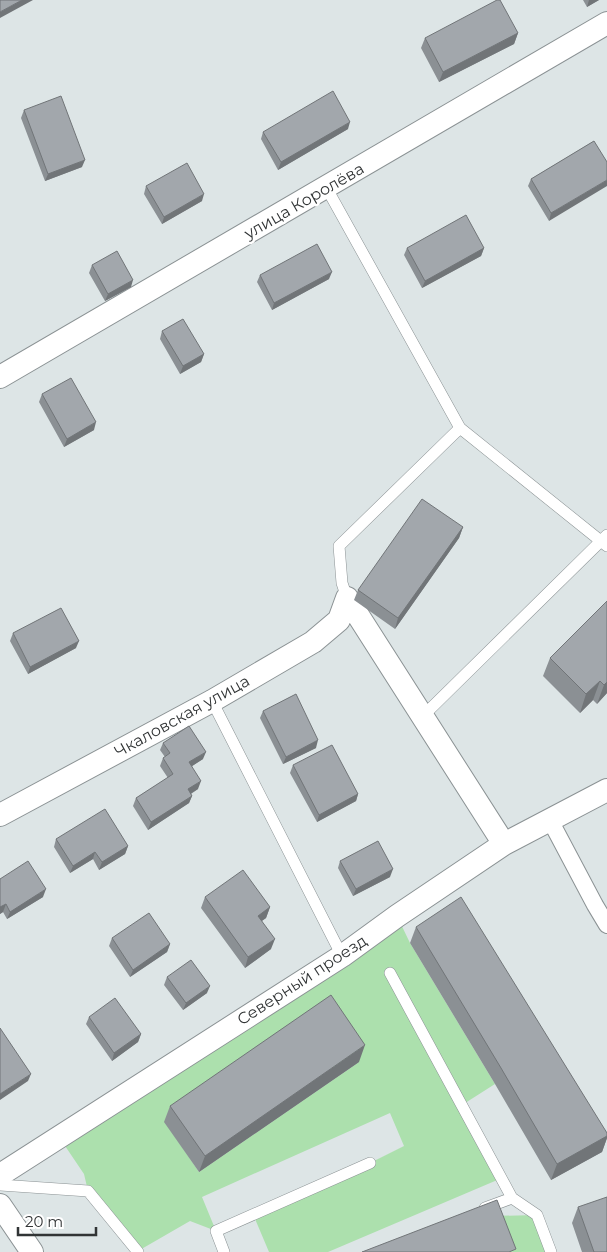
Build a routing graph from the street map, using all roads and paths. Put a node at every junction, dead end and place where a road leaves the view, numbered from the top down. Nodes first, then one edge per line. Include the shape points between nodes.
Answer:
1 (607, 24) edge
2 (326, 187) junction
3 (0, 377) edge
4 (460, 428) junction
5 (605, 541) edge
6 (347, 598) junction
7 (212, 701) junction
8 (423, 716) junction
9 (607, 790) edge
10 (0, 815) edge
11 (550, 820) junction
12 (504, 844) junction
13 (607, 925) edge
14 (342, 956) junction
15 (390, 972) dead end
16 (370, 1163) dead end
17 (0, 1175) edge
18 (0, 1185) edge
19 (512, 1198) junction
20 (0, 1205) edge
21 (475, 1212) edge
22 (32, 1252) edge
23 (138, 1252) edge
24 (224, 1252) edge
25 (551, 1252) edge

1 - 2 street, улица Королёва
2 - 3 street, улица Королёва
2 - 4 lane
4 - 5 lane
4 - 6 lane via 339,546 342,583
5 - 8 lane
6 - 7 street, Чкаловская улица via 339,620 313,642
6 - 8 street
7 - 10 street, Чкаловская улица
7 - 14 lane
8 - 12 street
9 - 11 street, Северный проезд
11 - 12 street, Северный проезд
11 - 13 street
12 - 14 street, Северный проезд
14 - 17 street, Северный проезд
15 - 19 lane
16 - 24 lane via 216,1231
18 - 23 lane via 88,1191
19 - 21 lane
19 - 25 lane via 537,1215
20 - 22 street

